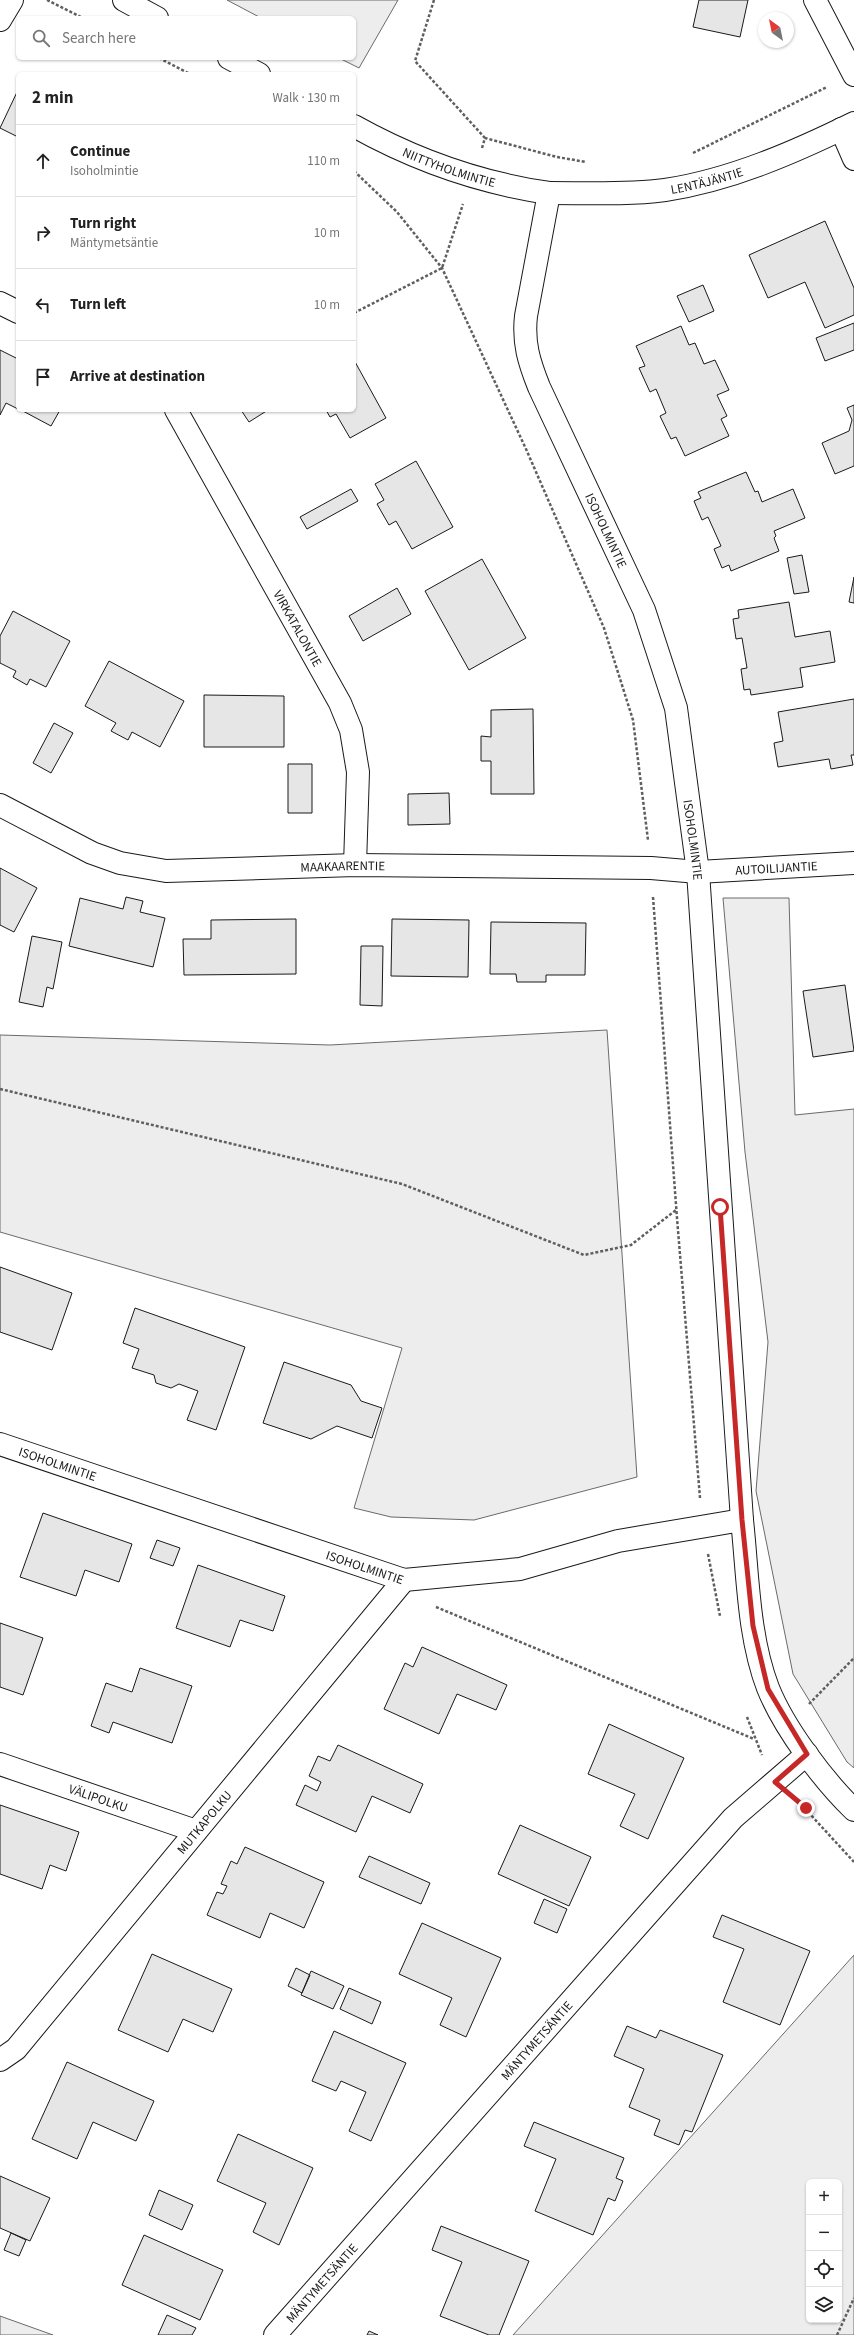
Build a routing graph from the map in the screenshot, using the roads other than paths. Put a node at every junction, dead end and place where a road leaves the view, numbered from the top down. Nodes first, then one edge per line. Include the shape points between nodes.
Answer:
1 (12, 0) edge
2 (124, 0) edge
3 (815, 0) edge
4 (153, 16) edge
5 (0, 20) edge
6 (234, 60) edge
7 (255, 72) edge
8 (854, 74) edge
9 (848, 126) edge
10 (356, 127) edge
11 (854, 159) edge
12 (549, 193) junction
13 (0, 303) edge
14 (16, 311) edge
15 (177, 412) edge
16 (0, 805) edge
17 (854, 863) edge
18 (355, 865) junction
19 (698, 872) junction
20 (0, 1444) edge
21 (742, 1520) junction
22 (404, 1580) junction
23 (807, 1754) junction
24 (0, 1764) edge
25 (854, 1810) edge
26 (196, 1831) junction
27 (0, 2060) edge
28 (275, 2335) edge

1 - 5 street
2 - 4 street
3 - 8 street
6 - 7 street
9 - 11 street
9 - 12 street, LENTÄJÄNTIE via 781,156 706,181 665,190
10 - 12 street, NIITTYHOLMINTIE via 418,158 472,176 517,188
12 - 19 street, ISOHOLMINTIE via 526,316 524,334 527,355 539,387 644,610 676,708
13 - 14 street
15 - 18 street, VIRKATALONTIE via 340,703 351,730 358,772
16 - 18 street, MAAKAARENTIE via 92,853 120,862 166,871
17 - 19 street, AUTOILIJANTIE
18 - 19 street, MAAKAARENTIE via 651,868
19 - 21 street, ISOHOLMINTIE
20 - 22 street, ISOHOLMINTIE
21 - 22 street, ISOHOLMINTIE via 618,1541 520,1569
21 - 23 street, ISOHOLMINTIE via 753,1626 768,1689
22 - 26 street, MUTKAPOLKU
23 - 25 street, ISOHOLMINTIE via 835,1791
23 - 28 street, MÄNTYMETSÄNTIE via 733,1818
24 - 26 street, VÄLIPOLKU
26 - 27 street, MUTKAPOLKU via 16,2049

